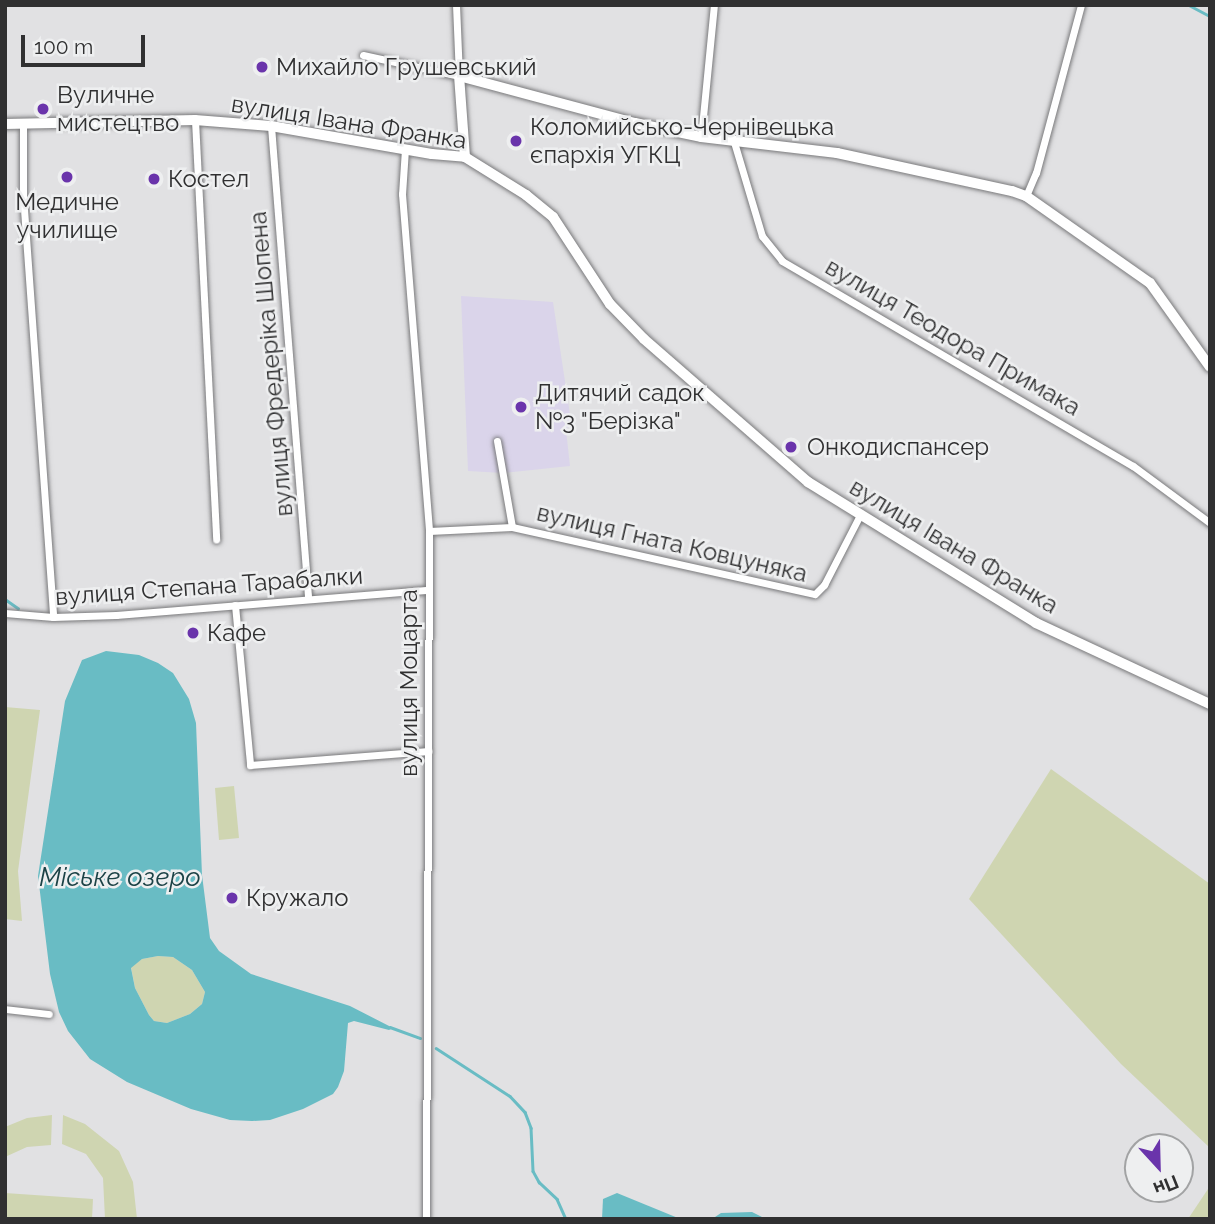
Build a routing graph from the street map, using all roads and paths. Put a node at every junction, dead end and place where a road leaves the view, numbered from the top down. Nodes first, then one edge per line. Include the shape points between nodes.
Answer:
1 (456, 5) edge
2 (714, 5) edge
3 (1081, 5) edge
4 (363, 55) dead end
5 (459, 76) junction
6 (195, 120) junction
7 (5, 124) edge
8 (23, 125) junction
9 (271, 126) junction
10 (701, 137) junction
11 (734, 142) junction
12 (405, 149) junction
13 (465, 157) junction
14 (1026, 196) junction
15 (1210, 367) edge
16 (498, 441) dead end
17 (860, 515) junction
18 (1210, 523) edge
19 (512, 527) junction
20 (429, 531) junction
21 (216, 539) dead end
22 (429, 590) junction
23 (308, 599) junction
24 (235, 605) junction
25 (6, 614) edge
26 (53, 617) junction
27 (1210, 704) edge
28 (428, 751) junction
29 (5, 1009) edge
30 (49, 1014) dead end
31 (426, 1219) edge

1 - 5 street
2 - 10 street
3 - 14 street
4 - 5 street
5 - 10 street
5 - 13 street
6 - 8 street, вулиця Івана Франка
6 - 9 street, вулиця Івана Франка
6 - 21 street
7 - 8 street, вулиця Івана Франка
8 - 26 street via 23,195
9 - 12 street, вулиця Івана Франка
9 - 23 street, вулиця Фредеріка Шопена
10 - 11 street
11 - 14 street via 837,153
11 - 18 street, вулиця Теодора Примака via 762,236 782,261 1133,466
12 - 13 street, вулиця Івана Франка
12 - 20 street, вулиця Моцарта via 402,194
13 - 17 street, вулиця Івана Франка via 544,209 566,233 604,296 644,339 802,478
14 - 15 street via 1150,283
16 - 19 street
17 - 19 street, вулиця Гната Ковцуняка via 815,594
17 - 27 street, вулиця Івана Франка via 1035,623
19 - 20 street, вулиця Гната Ковцуняка
20 - 22 street, вулиця Моцарта
22 - 23 street, вулиця Степана Тарабалки
22 - 28 street, вулиця Моцарта
23 - 24 street, вулиця Степана Тарабалки
24 - 26 street, вулиця Степана Тарабалки
24 - 28 street via 250,765
25 - 26 street, вулиця Степана Тарабалки
28 - 31 street, вулиця Моцарта
29 - 30 street

